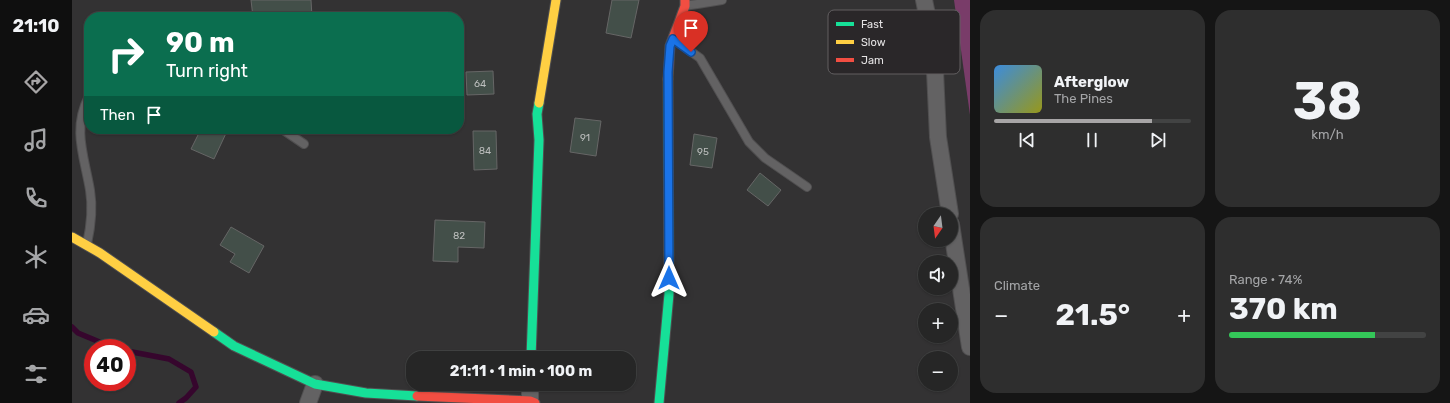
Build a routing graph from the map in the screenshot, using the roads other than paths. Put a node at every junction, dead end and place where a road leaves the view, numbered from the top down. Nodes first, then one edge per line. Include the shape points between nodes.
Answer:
1 (556, 0) edge
2 (722, 0) edge
3 (924, 0) edge
4 (685, 3) edge
5 (926, 10) edge
6 (673, 39) junction
7 (935, 74) edge
8 (84, 103) edge
9 (289, 134) edge
10 (304, 144) dead end
11 (807, 187) dead end
12 (949, 207) edge
13 (72, 237) edge
14 (87, 245) junction
15 (955, 247) edge
16 (970, 347) edge
17 (531, 351) edge
18 (315, 384) junction
19 (531, 391) edge
20 (532, 402) edge
21 (308, 403) edge
22 (659, 403) edge

1 - 17 street via 537,114 539,140
2 - 4 lane
3 - 5 street
4 - 6 street
6 - 11 lane via 700,58 749,142 766,158
6 - 22 street via 668,72 669,294
7 - 12 street via 938,137
8 - 14 lane via 76,124 79,149 90,190 92,221
9 - 10 lane
13 - 14 street
14 - 18 street via 234,346
15 - 16 street
18 - 20 street via 366,393
18 - 21 street
19 - 20 street

